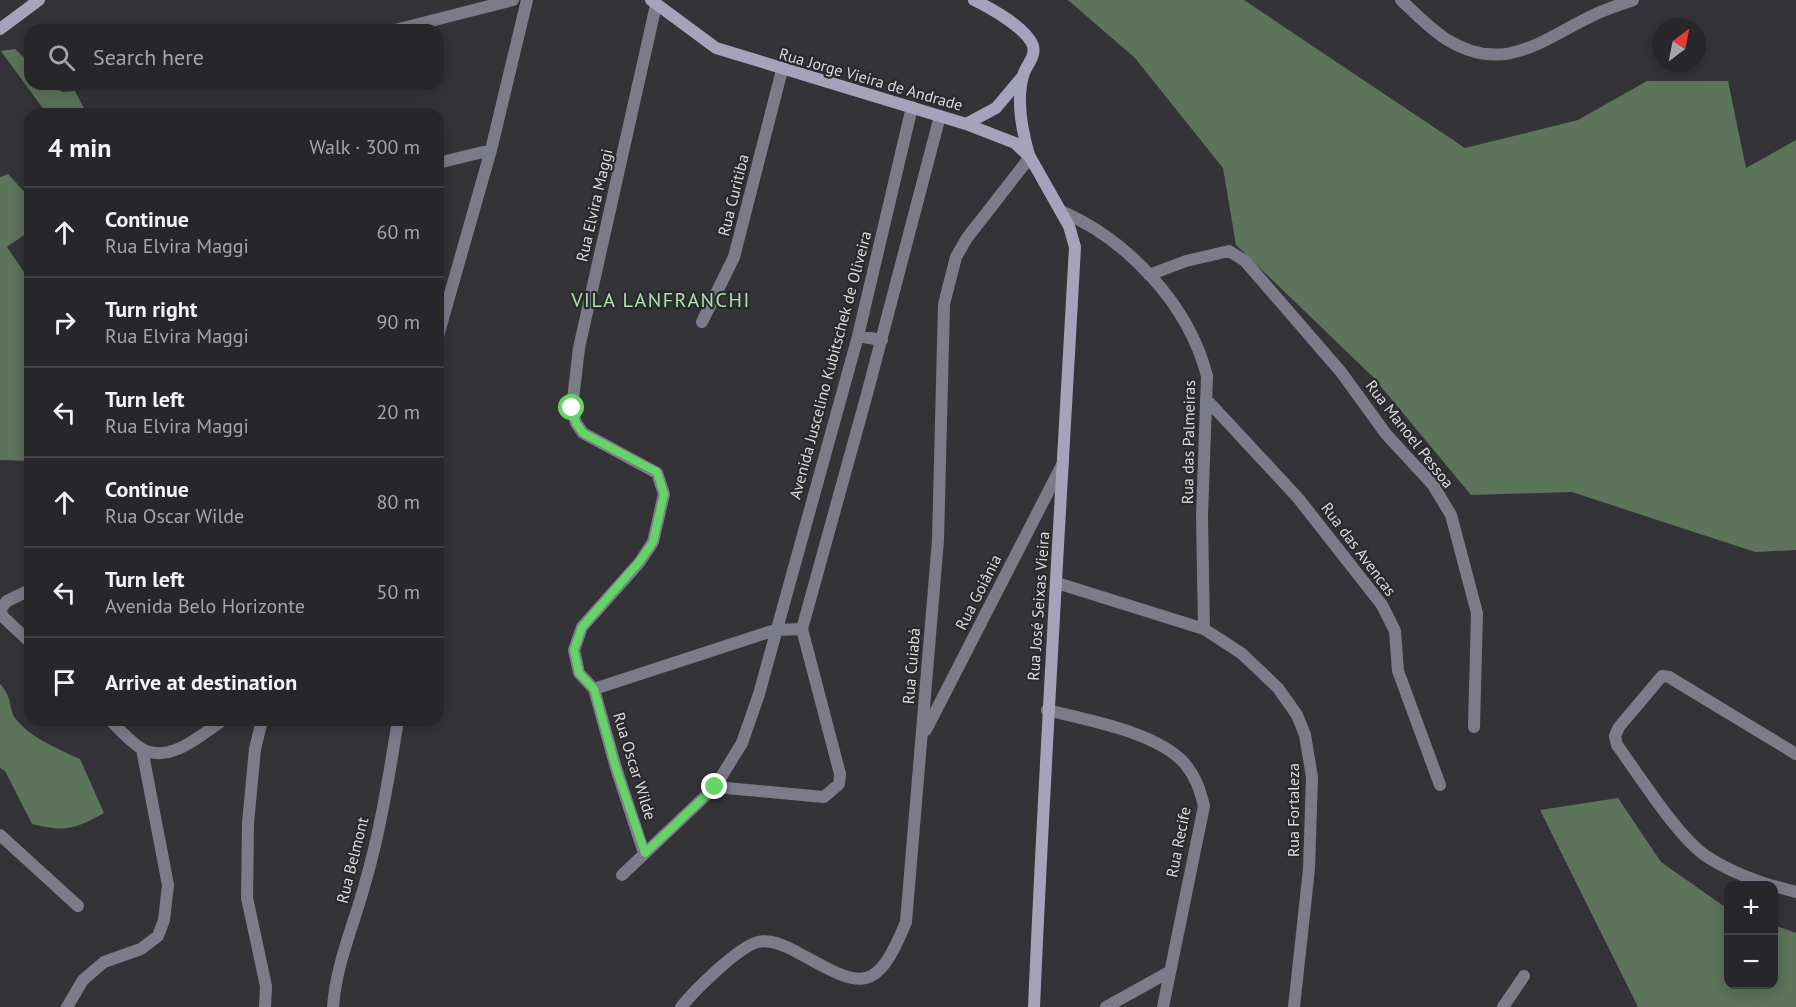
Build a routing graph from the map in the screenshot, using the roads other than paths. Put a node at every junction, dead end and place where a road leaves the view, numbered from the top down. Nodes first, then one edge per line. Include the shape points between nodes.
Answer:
1 (39, 0) edge
2 (513, 0) edge
3 (527, 0) edge
4 (974, 0) edge
5 (1401, 0) edge
6 (1593, 0) edge
7 (1633, 0) edge
8 (653, 2) edge
9 (1599, 13) junction
10 (419, 24) edge
11 (0, 29) edge
12 (782, 70) junction
13 (1023, 76) junction
14 (912, 107) junction
15 (940, 116) junction
16 (966, 124) junction
17 (491, 150) junction
18 (1030, 157) junction
19 (444, 162) edge
20 (1061, 211) junction
21 (1149, 276) junction
22 (444, 315) edge
23 (702, 322) dead end
24 (858, 336) junction
25 (882, 340) junction
26 (1206, 399) junction
27 (1063, 462) junction
28 (1057, 584) junction
29 (24, 593) edge
30 (802, 629) junction
31 (1204, 629) junction
32 (775, 630) junction
33 (24, 636) edge
34 (594, 689) junction
35 (1047, 710) junction
36 (117, 726) edge
37 (214, 726) edge
38 (261, 726) edge
39 (397, 726) edge
40 (1474, 727) dead end
41 (922, 736) junction
42 (142, 749) junction
43 (1796, 754) edge
44 (1440, 785) dead end
45 (715, 787) junction
46 (0, 836) edge
47 (645, 853) junction
48 (622, 875) dead end
49 (1759, 881) edge
50 (1778, 887) edge
51 (1796, 892) edge
52 (78, 906) dead end
53 (1169, 972) junction
54 (1524, 976) dead end
55 (684, 1004) edge
56 (67, 1007) edge
57 (265, 1007) edge
58 (333, 1007) edge
59 (1034, 1007) edge
60 (1106, 1007) edge
61 (1163, 1007) edge
62 (1294, 1007) edge
63 (1503, 1007) edge

1 - 11 street
2 - 10 street
3 - 17 street
4 - 13 street via 1005,19 1033,46 1033,56
5 - 9 street via 1445,39 1472,51 1500,57 1532,48
6 - 9 street
7 - 9 street
8 - 12 street, Rua Jorge Vieira de Andrade via 717,48
8 - 34 street, Rua Elvira Maggi via 579,348 572,408 583,433 657,472 664,494 653,542 582,627 576,643 579,673
12 - 14 street, Rua Jorge Vieira de Andrade
12 - 23 street, Rua Curitiba via 734,257
13 - 16 street via 996,108
13 - 18 street via 1021,123
14 - 15 street, Rua Jorge Vieira de Andrade
14 - 24 street, Avenida Juscelino Kubitschek de Oliveira
15 - 16 street, Rua Jorge Vieira de Andrade
15 - 25 street
16 - 18 street, Rua Jorge Vieira de Andrade via 1006,139
17 - 19 street
17 - 22 street
18 - 20 street, Rua Jorge Vieira de Andrade
18 - 41 street, Rua Cuiabá via 967,238 949,279 943,330 938,540
20 - 21 street, Rua das Palmeiras via 1106,235
20 - 27 street, Rua José Seixas Vieira via 1075,247
21 - 26 street, Rua das Palmeiras via 1166,294 1201,354 1207,376
21 - 40 street, Rua Manoel Pessoa via 1186,261 1229,251 1245,261 1341,372 1386,434 1433,485 1451,515 1477,613
24 - 25 street
24 - 32 street, Avenida Juscelino Kubitschek de Oliveira
25 - 30 street
26 - 31 street, Rua das Palmeiras
26 - 44 street, Rua das Avencas via 1298,498 1382,605 1395,631 1398,671
27 - 28 street, Rua José Seixas Vieira
27 - 41 street, Rua Goiânia
28 - 31 street, Rua Fortaleza
28 - 35 street, Rua José Seixas Vieira
29 - 33 street via 1,608 2,616
30 - 32 street
30 - 45 street via 840,774 839,784 824,797
31 - 62 street, Rua Fortaleza via 1241,653 1278,688 1297,715 1305,735 1312,777 1310,870
32 - 34 street
32 - 45 street, Avenida Juscelino Kubitschek de Oliveira via 742,743
34 - 47 street, Rua Oscar Wilde
35 - 53 street, Rua Recife via 1137,735 1184,762 1197,782 1204,806
35 - 59 street, Rua José Seixas Vieira
36 - 42 street
37 - 42 street via 184,747 162,752
38 - 57 street via 248,823 247,898 266,986
39 - 58 street, Rua Belmont via 365,886 335,980
41 - 55 street, Rua Cuiabá via 906,922 880,973 863,979 840,975 778,943 758,942 740,952
42 - 56 street via 168,885 164,920 158,936 141,949 104,962 83,980
43 - 49 street via 1662,676 1615,736 1617,745 1672,821 1704,855
45 - 47 street, Avenida Juscelino Kubitschek de Oliveira
46 - 52 street
47 - 48 street, Avenida Juscelino Kubitschek de Oliveira
50 - 51 street
53 - 60 street
53 - 61 street, Rua Recife
54 - 63 street

